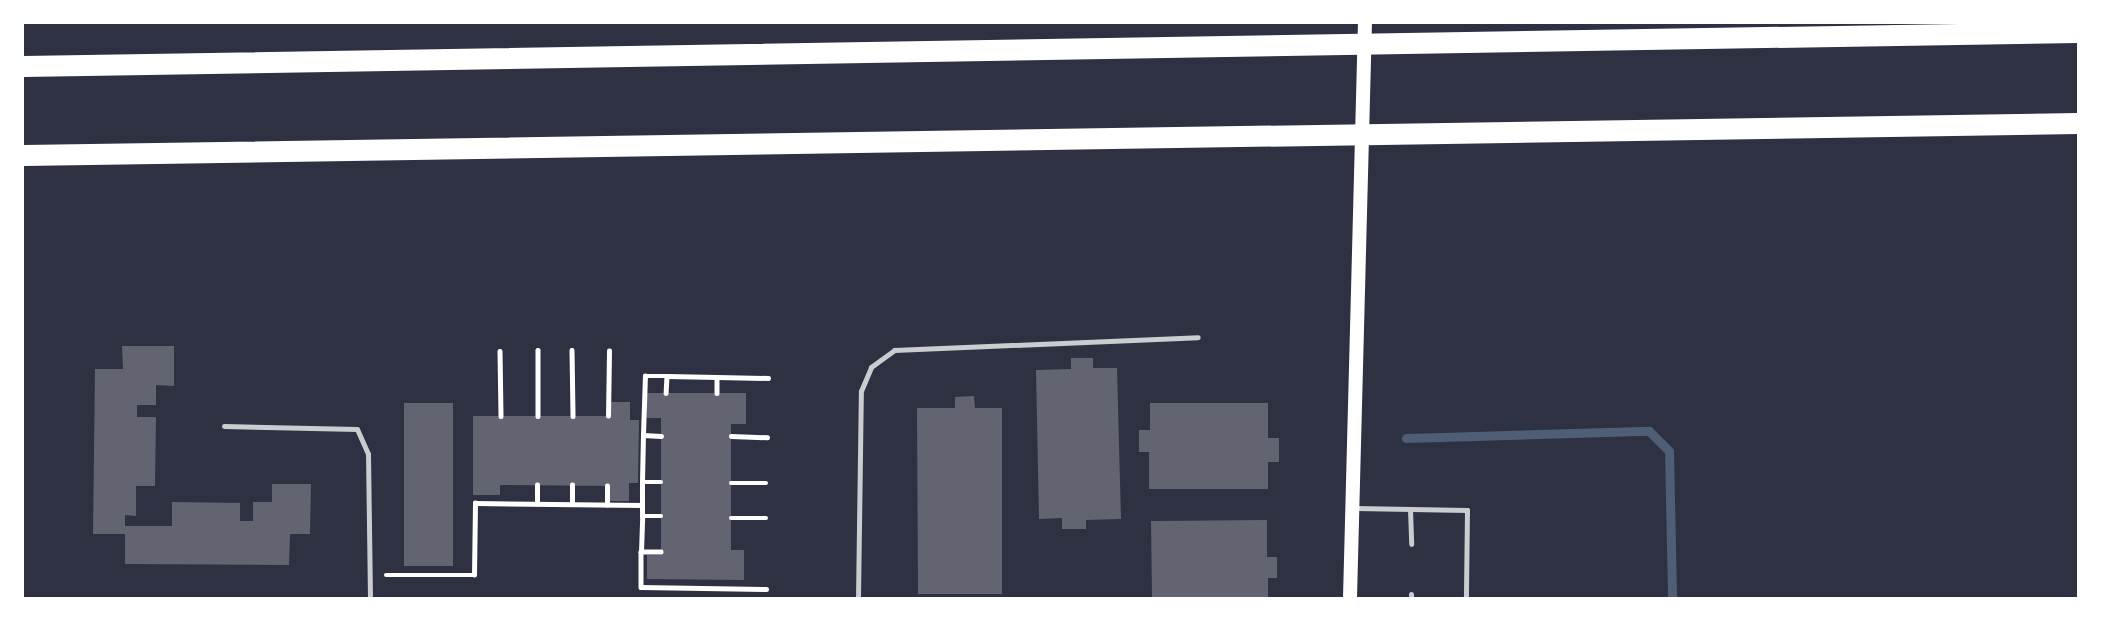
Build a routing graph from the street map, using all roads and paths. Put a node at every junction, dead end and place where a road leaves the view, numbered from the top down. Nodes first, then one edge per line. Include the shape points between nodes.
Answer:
1 (1365, 23) edge
2 (2078, 32) edge
3 (23, 66) edge
4 (2078, 123) edge
5 (23, 155) edge
6 (1198, 337) dead end
7 (538, 350) dead end
8 (572, 350) dead end
9 (500, 351) dead end
10 (609, 351) dead end
11 (667, 376) junction
12 (717, 377) junction
13 (768, 378) dead end
14 (666, 393) dead end
15 (717, 393) dead end
16 (501, 416) dead end
17 (538, 416) dead end
18 (573, 416) dead end
19 (608, 416) dead end
20 (224, 426) dead end
21 (643, 435) junction
22 (661, 436) dead end
23 (731, 436) dead end
24 (767, 437) dead end
25 (642, 482) junction
26 (661, 482) dead end
27 (731, 483) dead end
28 (766, 483) dead end
29 (537, 485) dead end
30 (572, 485) dead end
31 (607, 486) dead end
32 (537, 504) junction
33 (572, 504) junction
34 (607, 505) junction
35 (642, 505) junction
36 (1352, 508) junction
37 (1410, 509) junction
38 (642, 516) junction
39 (661, 516) dead end
40 (731, 518) dead end
41 (766, 518) dead end
42 (1410, 544) dead end
43 (641, 552) junction
44 (661, 552) dead end
45 (370, 575) junction
46 (766, 589) dead end
47 (370, 598) edge
48 (858, 598) edge
49 (1350, 598) edge
50 (1466, 598) edge

1 - 36 main road
2 - 3 highway
4 - 5 highway
6 - 48 lane via 894,350 871,367 861,391
7 - 17 path
8 - 18 path
9 - 16 path
10 - 19 path
11 - 12 path
11 - 14 path
11 - 21 path via 645,376
12 - 13 path
12 - 15 path
20 - 45 lane via 357,429 368,454
21 - 22 path
21 - 25 path
23 - 24 path
25 - 26 path
25 - 35 path
27 - 28 path
29 - 32 path
30 - 33 path
31 - 34 path
32 - 33 path
32 - 45 path via 475,503 474,575
33 - 34 path
34 - 35 path
35 - 38 path
36 - 37 lane
36 - 49 main road
37 - 42 lane
37 - 50 lane via 1467,510
38 - 39 path
38 - 43 path
40 - 41 path
43 - 44 path
43 - 46 path via 641,587
45 - 47 lane

